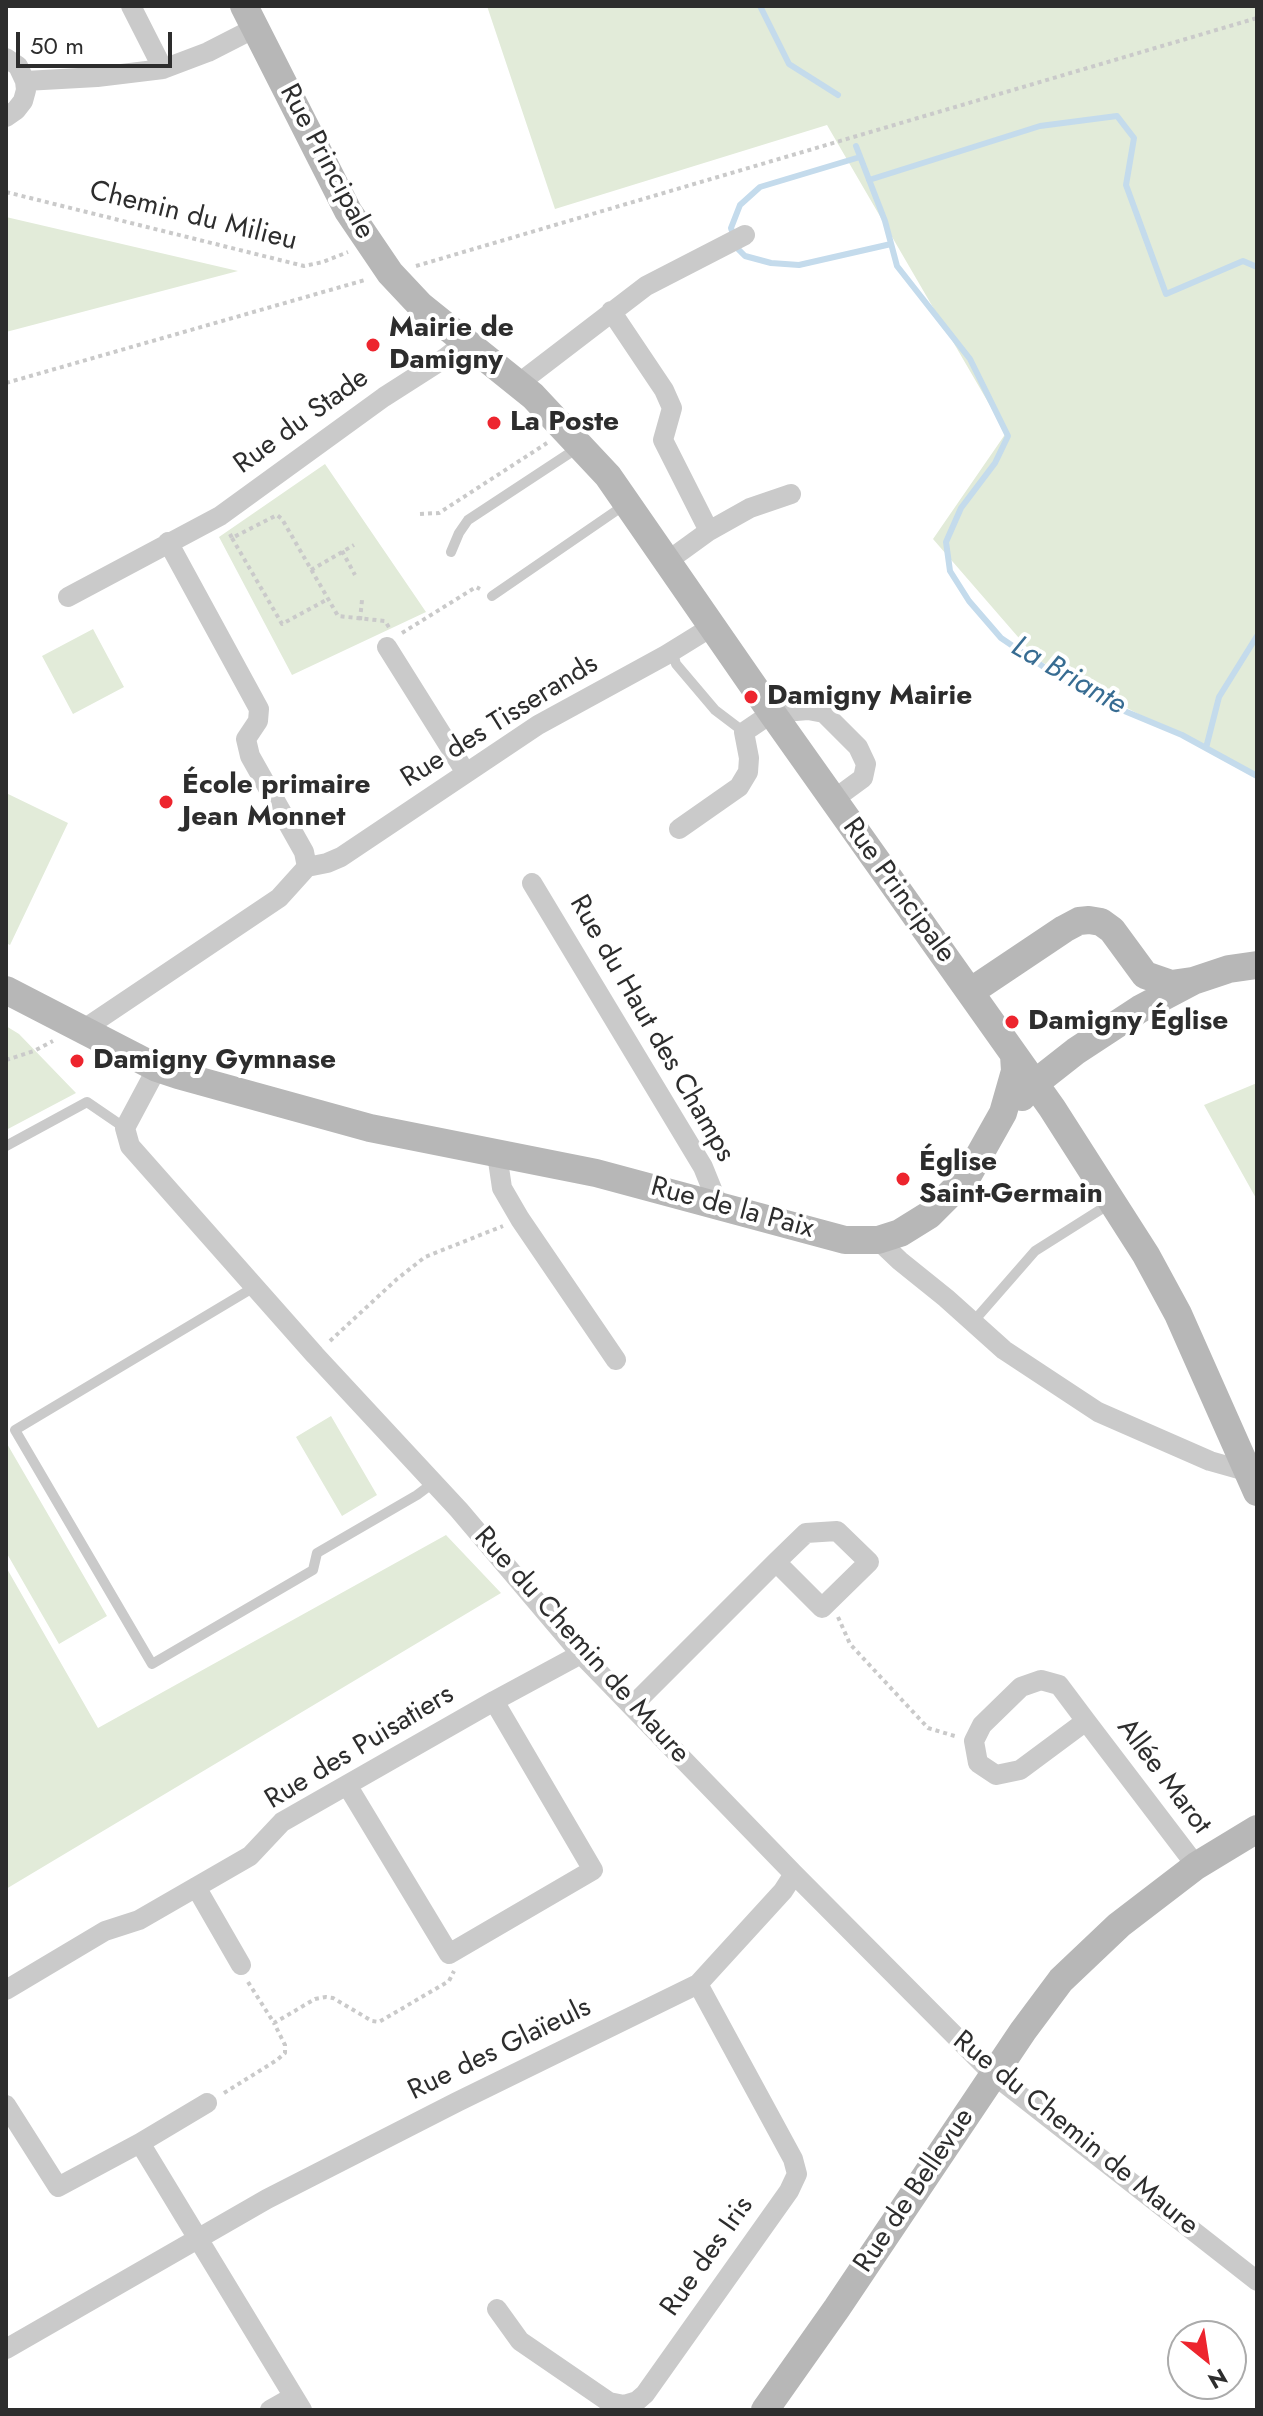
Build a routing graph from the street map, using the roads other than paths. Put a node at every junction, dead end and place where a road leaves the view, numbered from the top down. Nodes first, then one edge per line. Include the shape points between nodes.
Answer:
1 (131, 6) edge
2 (250, 17) edge
3 (6, 58) edge
4 (163, 69) junction
5 (25, 81) junction
6 (6, 117) edge
7 (745, 235) dead end
8 (611, 311) junction
9 (465, 342) junction
10 (518, 384) junction
11 (573, 438) junction
12 (791, 494) dead end
13 (628, 503) junction
14 (709, 531) junction
15 (168, 542) junction
16 (451, 552) dead end
17 (669, 560) junction
18 (492, 596) road end
19 (68, 597) dead end
20 (713, 626) junction
21 (387, 647) dead end
22 (672, 650) junction
23 (772, 713) junction
24 (744, 732) junction
25 (466, 773) junction
26 (833, 800) junction
27 (679, 829) dead end
28 (307, 867) junction
29 (532, 883) dead end
30 (1254, 965) edge
31 (1145, 975) junction
32 (1193, 981) junction
33 (6, 990) edge
34 (970, 992) junction
35 (1140, 1009) junction
36 (82, 1028) junction
37 (1014, 1055) junction
38 (157, 1068) junction
39 (1034, 1084) junction
40 (1003, 1113) junction
41 (125, 1128) junction
42 (6, 1146) edge
43 (497, 1154) junction
44 (1113, 1202) junction
45 (718, 1204) junction
46 (878, 1240) junction
47 (256, 1286) junction
48 (973, 1322) junction
49 (616, 1360) dead end
50 (1253, 1482) edge
51 (433, 1483) junction
52 (776, 1562) junction
53 (581, 1654) junction
54 (494, 1701) junction
55 (632, 1706) junction
56 (1086, 1721) junction
57 (347, 1785) junction
58 (1257, 1829) edge
59 (1196, 1866) junction
60 (794, 1874) junction
61 (196, 1887) junction
62 (241, 1965) road end
63 (698, 1984) junction
64 (6, 1990) edge
65 (994, 2075) junction
66 (207, 2103) road end
67 (6, 2105) edge
68 (140, 2143) junction
69 (198, 2237) junction
70 (1257, 2281) edge
71 (497, 2309) dead end
72 (6, 2349) edge
73 (298, 2403) edge
74 (270, 2410) edge
75 (765, 2410) edge

1 - 4 street
2 - 4 street via 208,52
2 - 9 street, Rue Principale via 348,211 390,273
3 - 5 street via 18,66
4 - 5 street
5 - 6 street via 23,101
7 - 8 street via 646,286
8 - 10 street
8 - 14 street via 664,390 672,408 663,440
9 - 10 street, Rue Principale
9 - 15 street, Rue du Stade via 220,516
10 - 11 street, Rue Principale
11 - 13 street, Rue Principale
11 - 16 lane via 468,520
12 - 14 street via 750,508
13 - 17 street, Rue Principale
13 - 18 lane
14 - 17 street
15 - 19 street, Rue du Stade
15 - 28 street via 259,709 246,739 250,756 304,852
17 - 20 street, Rue Principale
20 - 22 street, Rue des Tisserands
20 - 23 street, Rue Principale
21 - 25 street
22 - 24 lane via 676,664 715,710
22 - 25 street, Rue des Tisserands via 538,725
23 - 24 street
23 - 26 street, Rue Principale
23 - 26 street via 824,713 858,747 866,764 863,778
24 - 27 street via 748,772 739,787
25 - 28 street, Rue des Tisserands via 341,857
26 - 34 street, Rue Principale
28 - 36 street, Rue des Tisserands via 279,898
29 - 45 street, Rue du Haut des Champs via 703,1167
30 - 32 street
31 - 32 street via 1171,984
31 - 34 street via 1112,930 1089,920 1064,929
31 - 35 street
32 - 35 street
33 - 36 street
34 - 37 street, Rue Principale
35 - 39 street
36 - 38 street
37 - 39 street, Rue Principale
37 - 40 street
38 - 41 street
38 - 43 street, Rue de la Paix via 370,1128
39 - 40 street
39 - 44 street, Rue Principale
40 - 46 street via 967,1177 929,1215
41 - 42 lane via 87,1102
41 - 47 street, Rue du Chemin de Maure via 130,1146
43 - 45 street, Rue de la Paix
43 - 49 street via 502,1188
44 - 48 lane via 1035,1251
44 - 50 street, Rue Principale via 1178,1314
45 - 46 street, Rue de la Paix via 845,1240
46 - 48 street
47 - 51 street, Rue du Chemin de Maure
47 - 51 lane via 15,1430 152,1664 313,1570 317,1553
48 - 50 street via 1004,1350 1098,1412
51 - 53 street, Rue du Chemin de Maure
52 - 52 street via 822,1608 869,1562 837,1531 806,1533
52 - 55 street
53 - 54 street, Rue des Puisatiers
53 - 55 street, Rue du Chemin de Maure
54 - 57 street, Rue des Puisatiers
54 - 57 street via 593,1870 449,1954
55 - 60 street, Rue du Chemin de Maure
56 - 56 street, Allée Marot via 1020,1770 996,1775 978,1763 974,1741 982,1725 1021,1687 1041,1680 1059,1685
56 - 59 street, Allée Marot
57 - 61 street, Rue des Puisatiers via 282,1822 250,1856
58 - 59 street, Rue de Bellevue
59 - 65 street, Rue de Bellevue via 1119,1925 1061,1980
60 - 63 street, Rue des Glaïeuls
60 - 65 street, Rue du Chemin de Maure
61 - 62 street
61 - 64 street, Rue des Puisatiers via 139,1920 105,1931
63 - 69 street, Rue des Glaïeuls
63 - 71 street, Rue des Iris via 793,2159 797,2174 789,2191 637,2401 609,2402 520,2341
65 - 70 street, Rue du Chemin de Maure
65 - 75 street, Rue de Bellevue
66 - 68 street
67 - 68 street via 58,2187
68 - 69 street
69 - 72 street, Rue des Glaïeuls
69 - 73 street
73 - 74 street

